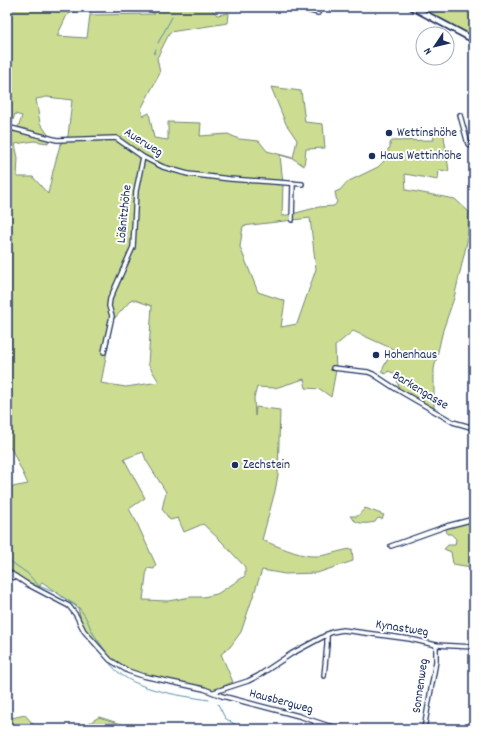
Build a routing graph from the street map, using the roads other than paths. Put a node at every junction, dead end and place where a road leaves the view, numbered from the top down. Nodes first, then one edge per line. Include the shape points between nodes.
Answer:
1 (296, 7) edge
2 (412, 7) edge
3 (318, 13) dead end
4 (474, 40) edge
5 (460, 115) dead end
6 (7, 127) edge
7 (474, 148) edge
8 (143, 157) junction
9 (294, 183) junction
10 (302, 184) dead end
11 (292, 220) dead end
12 (104, 352) dead end
13 (333, 368) dead end
14 (474, 428) edge
15 (474, 519) edge
16 (391, 546) dead end
17 (7, 571) edge
18 (7, 577) edge
19 (16, 577) junction
20 (327, 634) junction
21 (436, 645) junction
22 (474, 646) edge
23 (324, 676) dead end
24 (214, 692) junction
25 (315, 722) junction
26 (315, 729) edge
27 (344, 729) edge
28 (424, 729) edge

1 - 3 street
2 - 4 street
5 - 7 street via 468,144
6 - 8 street, Auerweg via 57,140 116,138
8 - 9 street, Auerweg via 163,167 188,174
8 - 12 street, Lößnitzhöhe via 136,191 133,247 110,299 112,316
9 - 10 street, Auerweg
9 - 11 street
13 - 14 street, Barkengasse via 373,374 454,422
15 - 16 street
17 - 19 street, Hausbergweg
18 - 19 street
19 - 24 street, Hausbergweg via 69,606 84,631 110,660 120,667 142,676
20 - 21 street, Kynastweg via 343,630
20 - 23 street
20 - 24 street, Kynastweg via 253,679
21 - 22 street, Kynastweg
21 - 28 street, Sonnenweg via 436,661
24 - 25 street, Hausbergweg
25 - 26 street
25 - 27 street, Hausbergweg

